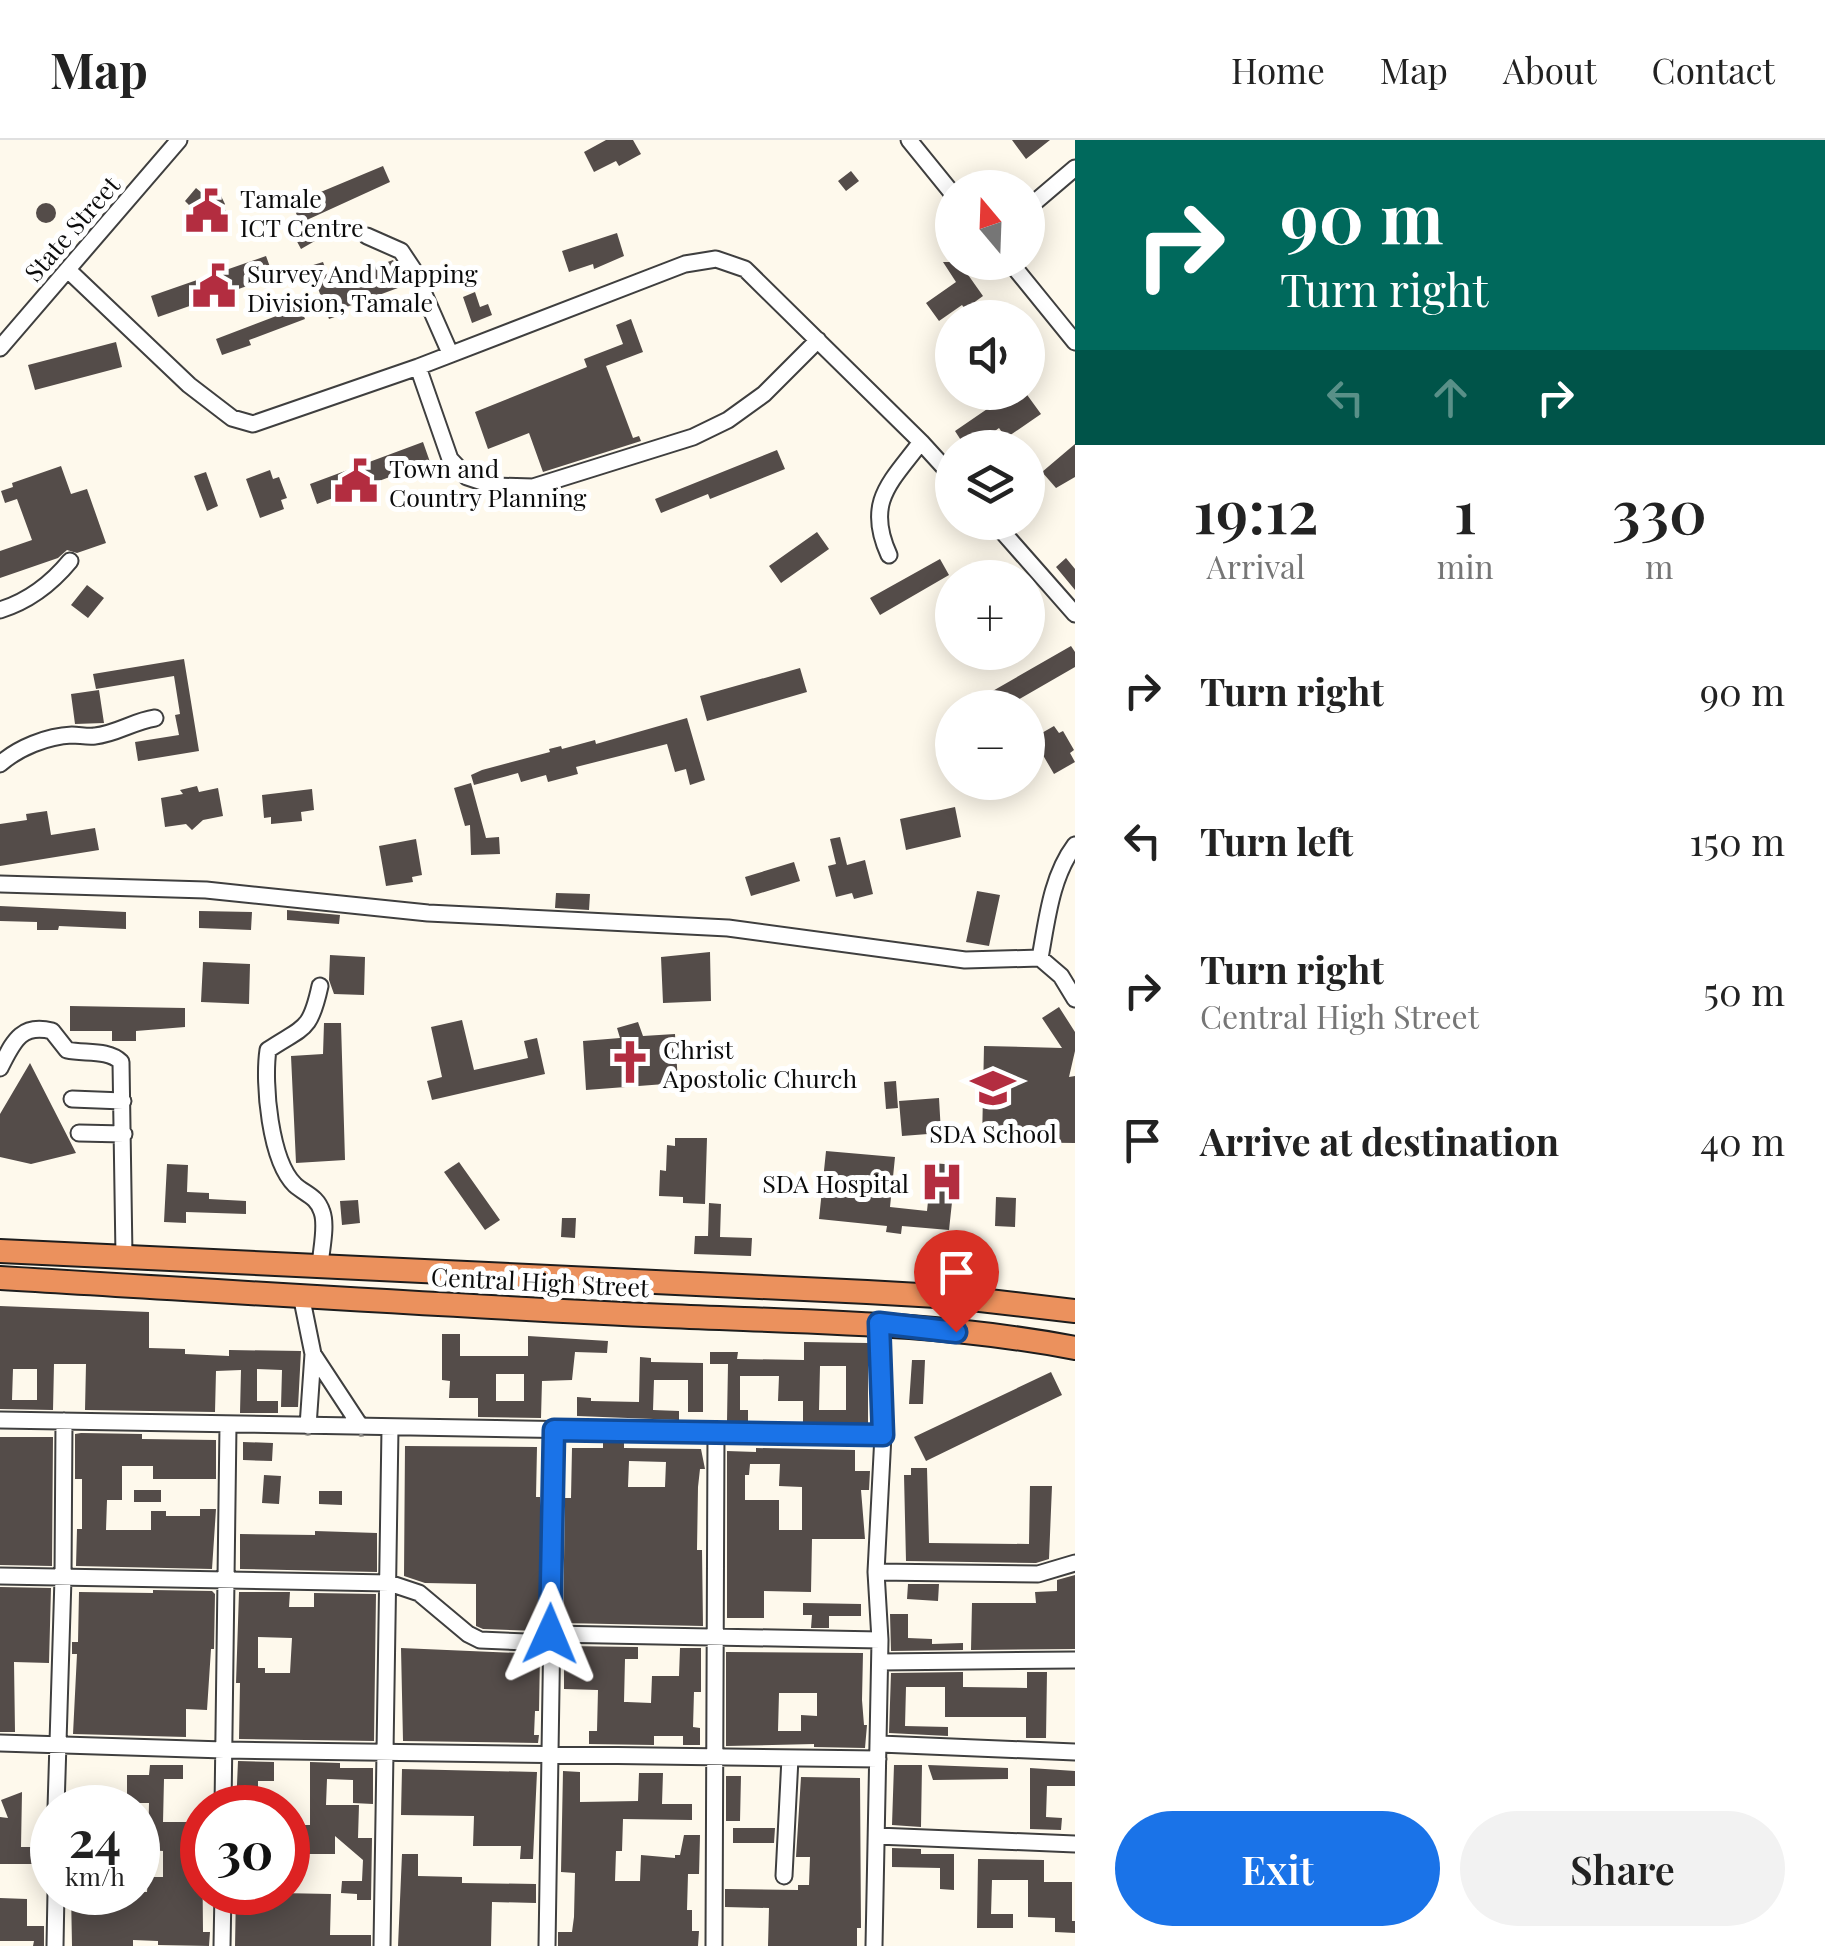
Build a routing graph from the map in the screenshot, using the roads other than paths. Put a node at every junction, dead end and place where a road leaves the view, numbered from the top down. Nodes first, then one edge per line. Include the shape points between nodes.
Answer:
1 (179, 140) edge
2 (909, 140) edge
3 (1075, 168) edge
4 (935, 171) edge
5 (1045, 194) edge
6 (367, 236) dead end
7 (68, 270) junction
8 (1025, 280) edge
9 (818, 340) junction
10 (1075, 342) edge
11 (0, 348) edge
12 (450, 353) junction
13 (418, 368) junction
14 (921, 442) junction
15 (935, 457) edge
16 (1010, 540) edge
17 (889, 555) dead end
18 (70, 561) dead end
19 (0, 610) edge
20 (1075, 614) edge
21 (156, 718) dead end
22 (0, 764) edge
23 (1075, 845) edge
24 (0, 884) edge
25 (1040, 958) junction
26 (320, 986) dead end
27 (1075, 999) edge
28 (0, 1068) edge
29 (72, 1099) dead end
30 (123, 1101) junction
31 (79, 1133) dead end
32 (124, 1134) junction
33 (0, 1251) edge
34 (124, 1256) junction
35 (320, 1266) junction
36 (0, 1278) edge
37 (530, 1278) junction
38 (302, 1295) junction
39 (512, 1306) junction
40 (1075, 1311) edge
41 (879, 1323) junction
42 (1075, 1348) edge
43 (313, 1354) junction
44 (0, 1420) edge
45 (64, 1422) junction
46 (228, 1425) junction
47 (308, 1426) junction
48 (361, 1427) junction
49 (390, 1428) junction
50 (554, 1430) junction
51 (716, 1433) junction
52 (883, 1435) junction
53 (1075, 1564) edge
54 (876, 1572) junction
55 (0, 1576) edge
56 (63, 1578) junction
57 (224, 1582) junction
58 (389, 1583) junction
59 (715, 1634) junction
60 (550, 1639) junction
61 (880, 1640) junction
62 (1075, 1660) edge
63 (880, 1662) junction
64 (0, 1742) edge
65 (57, 1744) junction
66 (224, 1750) junction
67 (386, 1750) junction
68 (550, 1752) junction
69 (879, 1752) junction
70 (1075, 1752) edge
71 (714, 1758) junction
72 (790, 1758) junction
73 (56, 1785) edge
74 (224, 1785) edge
75 (876, 1836) junction
76 (1075, 1844) edge
77 (784, 1876) dead end
78 (56, 1915) edge
79 (222, 1915) edge
80 (55, 1946) edge
81 (222, 1946) edge
82 (382, 1946) edge
83 (547, 1946) edge
84 (714, 1946) edge
85 (874, 1946) edge

1 - 7 street, State Street
2 - 4 street
3 - 5 street
6 - 12 street via 401,251
7 - 11 street, State Street
7 - 13 street via 189,385 232,418 252,424
8 - 10 street
9 - 12 street via 745,269 716,259 684,264
9 - 13 street via 728,420 534,487 494,486 467,476 450,459
9 - 14 street
12 - 13 street
14 - 15 street
14 - 17 street via 878,510
16 - 20 street
18 - 19 street via 22,603
21 - 22 street via 97,736 39,742
23 - 25 street via 1056,885
24 - 25 street via 206,890 428,913 728,928 965,960
25 - 27 street
26 - 35 street via 313,1017 304,1030 268,1050 264,1075 280,1164 323,1213
28 - 30 street via 24,1030 45,1029 67,1050 117,1057
29 - 30 street
30 - 32 street
31 - 32 street
32 - 34 street
33 - 34 highway, Central High Street
34 - 35 highway, Central High Street
35 - 37 highway, Central High Street
36 - 38 highway, Central High Street
37 - 39 highway
37 - 40 highway, Central High Street via 954,1297
38 - 39 highway, Central High Street
38 - 43 street
39 - 41 highway, Central High Street
41 - 42 highway, Central High Street
41 - 52 street
43 - 47 street
43 - 48 street
44 - 45 street
45 - 46 street
45 - 56 street
46 - 47 street
46 - 57 street
47 - 48 street
48 - 49 street
49 - 50 street
49 - 58 street
50 - 51 street
50 - 60 street
51 - 52 street
51 - 59 street
52 - 54 street
53 - 54 street via 1038,1574
54 - 61 street
55 - 56 street
56 - 57 street
56 - 65 street
57 - 58 street
57 - 66 street
58 - 60 street via 419,1593 480,1640
58 - 67 street
59 - 60 street
59 - 61 street
59 - 71 street
60 - 68 street
61 - 63 street
62 - 63 street
63 - 69 street
64 - 65 street
65 - 66 street
65 - 73 street
66 - 67 street
66 - 74 street
67 - 68 street
67 - 82 street
68 - 71 street
68 - 83 street
69 - 70 street
69 - 72 street
69 - 75 street
71 - 72 street
71 - 84 street
72 - 77 street
75 - 76 street
75 - 85 street
78 - 80 street
79 - 81 street

